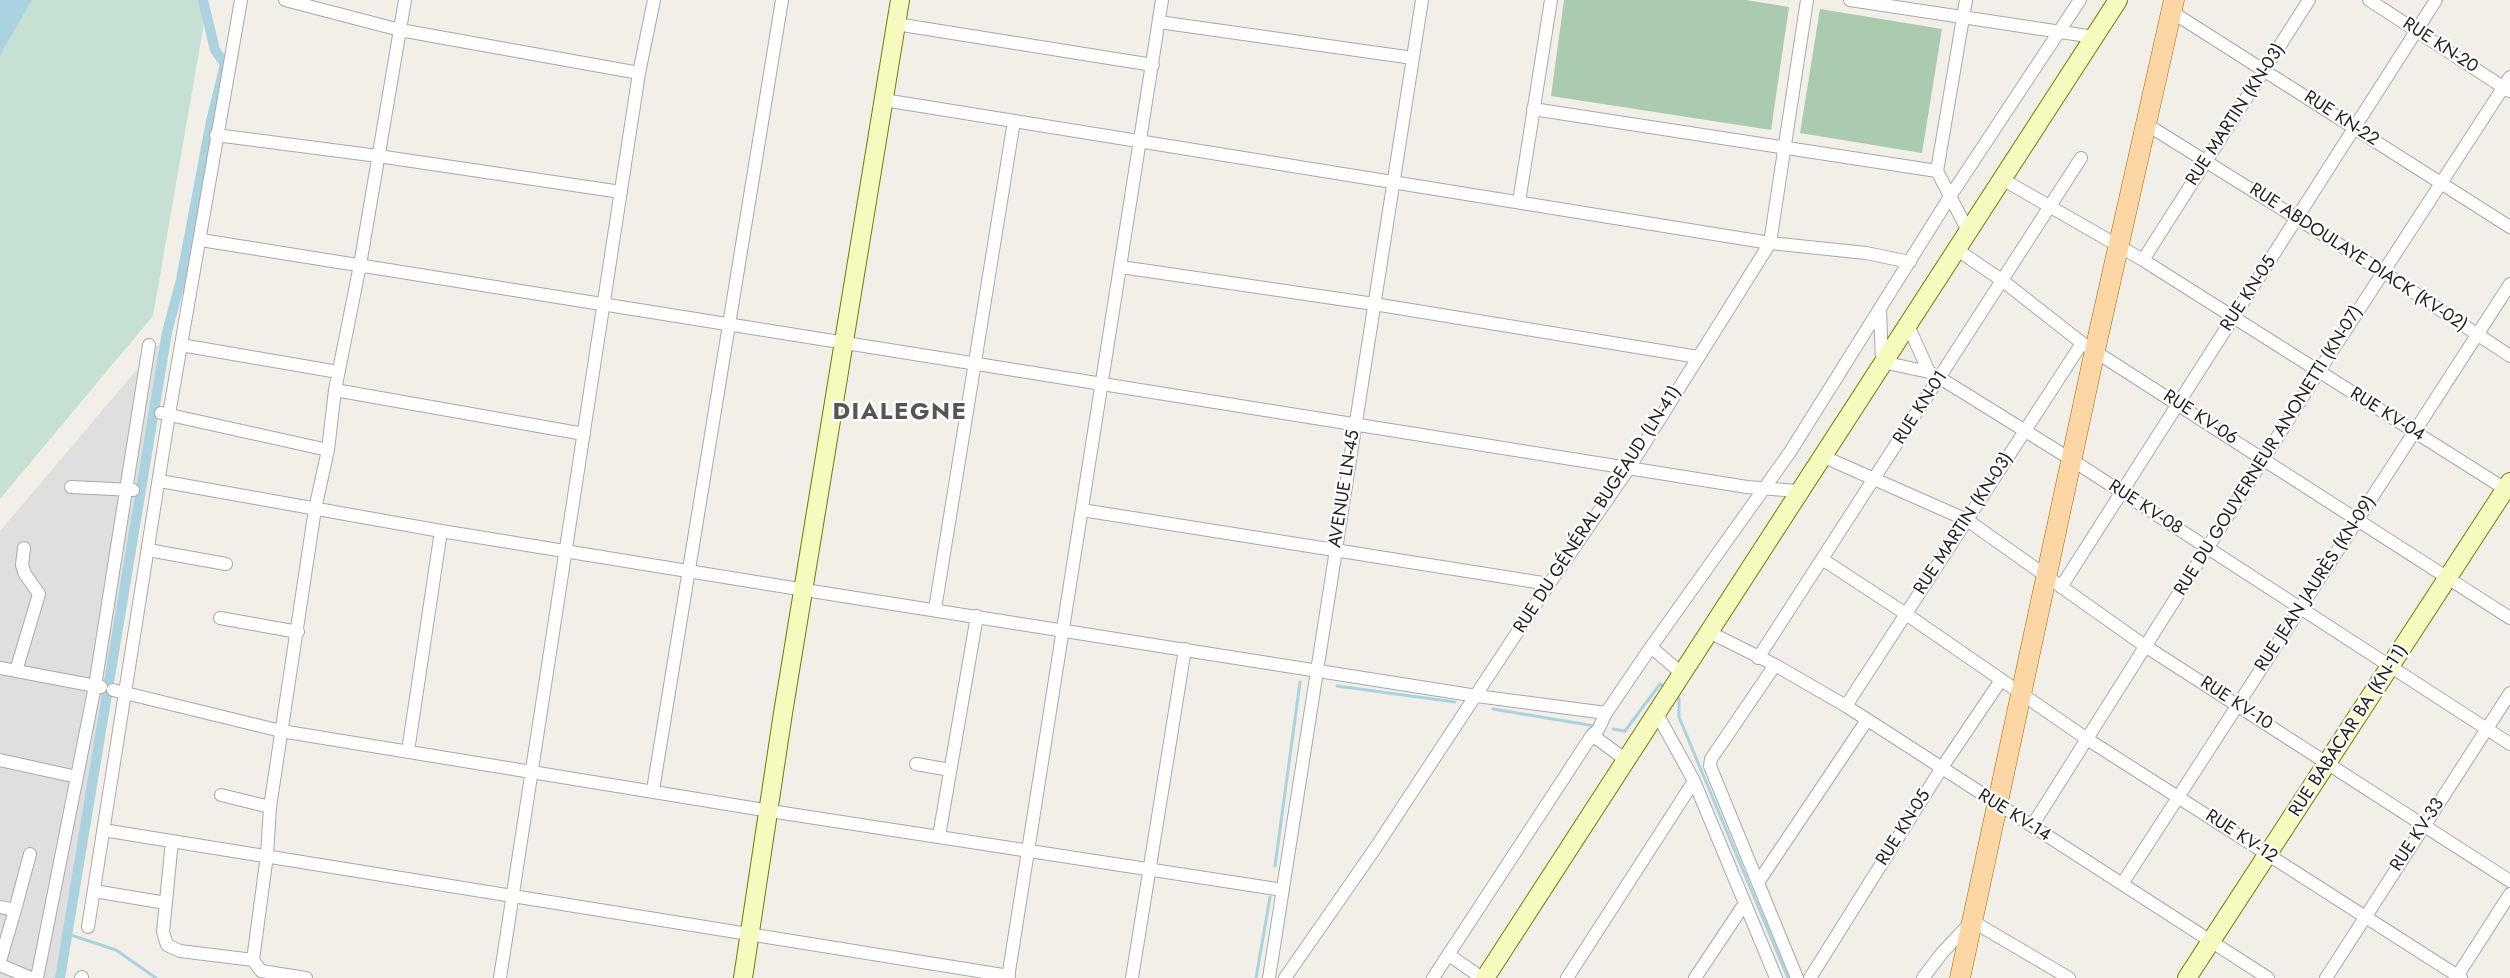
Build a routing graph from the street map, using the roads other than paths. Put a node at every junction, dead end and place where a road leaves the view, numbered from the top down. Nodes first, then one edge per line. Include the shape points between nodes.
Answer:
1 (241, 0) edge
2 (285, 0) edge
3 (405, 0) edge
4 (654, 0) edge
5 (782, 0) edge
6 (900, 0) edge
7 (1162, 0) edge
8 (1422, 0) edge
9 (1551, 0) edge
10 (1807, 0) edge
11 (1850, 0) edge
12 (1966, 0) edge
13 (2079, 0) edge
14 (2118, 0) edge
15 (2309, 0) edge
16 (2369, 0) edge
17 (2436, 0) edge
18 (1891, 3) edge
19 (2173, 6) edge
20 (1963, 17) junction
21 (1159, 22) junction
22 (896, 24) junction
23 (400, 30) junction
24 (2417, 31) junction
25 (2059, 32) junction
26 (2094, 37) junction
27 (1413, 58) junction
28 (1153, 65) junction
29 (2265, 70) junction
30 (639, 73) junction
31 (2508, 85) edge
32 (884, 100) junction
33 (1533, 109) junction
34 (1014, 121) junction
35 (2146, 124) junction
36 (2355, 128) junction
37 (216, 135) junction
38 (1140, 141) junction
39 (1785, 147) junction
40 (378, 156) junction
41 (2081, 158) dead end
42 (2206, 161) junction
43 (1937, 171) junction
44 (2002, 179) junction
45 (1393, 182) junction
46 (2441, 183) junction
47 (621, 192) junction
48 (1951, 195) junction
49 (1519, 201) junction
50 (2051, 206) junction
51 (2297, 219) junction
52 (2510, 227) edge
53 (1968, 231) junction
54 (201, 240) junction
55 (1770, 243) junction
56 (2120, 248) junction
57 (1956, 249) junction
58 (2143, 260) junction
59 (1910, 262) junction
60 (360, 265) junction
61 (1120, 267) junction
62 (2383, 272) junction
63 (2003, 280) junction
64 (2510, 284) edge
65 (604, 304) junction
66 (1374, 304) junction
67 (1880, 309) junction
68 (2234, 318) junction
69 (1907, 323) junction
70 (728, 325) junction
71 (2477, 335) junction
72 (845, 342) junction
73 (149, 345) dead end
74 (182, 345) junction
75 (2088, 346) junction
76 (2510, 356) edge
77 (1698, 357) junction
78 (1882, 362) junction
79 (975, 364) junction
80 (2319, 371) junction
81 (338, 372) junction
82 (1935, 375) junction
83 (1102, 384) junction
84 (335, 390) junction
85 (2178, 404) junction
86 (165, 413) junction
87 (1355, 425) junction
88 (2025, 431) junction
89 (2414, 432) junction
90 (584, 434) junction
91 (328, 450) junction
92 (1822, 456) junction
93 (2263, 459) junction
94 (2072, 460) junction
95 (1629, 468) junction
96 (1876, 477) junction
97 (71, 488) dead end
98 (156, 488) junction
99 (2508, 488) edge
100 (1762, 489) junction
101 (129, 490) junction
102 (1798, 491) junction
103 (2121, 493) junction
104 (315, 509) junction
105 (1082, 510) junction
106 (1967, 520) junction
107 (2357, 520) junction
108 (441, 531) junction
109 (24, 548) dead end
110 (2207, 549) junction
111 (147, 550) junction
112 (1336, 550) junction
113 (566, 551) junction
114 (1822, 560) junction
115 (226, 564) dead end
116 (688, 570) junction
117 (2448, 578) junction
118 (2054, 582) junction
119 (1549, 584) junction
120 (805, 590) junction
121 (935, 609) junction
122 (2300, 609) junction
123 (1906, 614) junction
124 (977, 616) junction
125 (220, 618) dead end
126 (2510, 618) edge
127 (1063, 630) junction
128 (298, 632) junction
129 (1707, 632) junction
130 (2145, 646) junction
131 (1652, 647) junction
132 (1185, 650) junction
133 (1758, 658) junction
134 (1775, 665) junction
135 (2391, 667) junction
136 (0, 668) edge
137 (1317, 670) junction
138 (16, 671) junction
139 (2001, 680) junction
140 (1673, 686) junction
141 (108, 689) junction
142 (2510, 693) edge
143 (2022, 694) junction
144 (1477, 696) junction
145 (2237, 705) junction
146 (1846, 706) junction
147 (1656, 712) junction
148 (1606, 713) junction
149 (1867, 720) junction
150 (2487, 729) junction
151 (281, 731) junction
152 (1592, 735) junction
153 (2087, 739) junction
154 (2510, 744) edge
155 (408, 751) junction
156 (0, 759) edge
157 (1626, 760) junction
158 (916, 764) dead end
159 (2329, 764) junction
160 (1941, 769) junction
161 (532, 770) junction
162 (950, 770) junction
163 (77, 777) junction
164 (1694, 781) junction
165 (653, 790) junction
166 (221, 795) dead end
167 (2178, 797) junction
168 (1997, 805) junction
169 (270, 807) junction
170 (770, 811) junction
171 (2424, 825) junction
172 (2032, 826) junction
173 (103, 830) junction
174 (939, 837) junction
175 (172, 841) junction
176 (1028, 849) junction
177 (30, 854) dead end
178 (2267, 854) junction
179 (267, 855) junction
180 (1150, 869) junction
181 (2510, 880) edge
182 (1759, 881) junction
183 (2122, 884) junction
184 (1283, 890) junction
185 (94, 891) junction
186 (2510, 894) edge
187 (513, 896) junction
188 (166, 903) junction
189 (1745, 903) junction
190 (0, 907) edge
191 (15, 910) junction
192 (2365, 917) junction
193 (1972, 921) junction
194 (88, 927) dead end
195 (750, 932) junction
196 (2211, 941) junction
197 (1449, 955) junction
198 (253, 960) junction
199 (0, 963) edge
200 (1781, 968) edge
201 (1008, 977) edge
202 (2458, 977) edge
203 (31, 978) edge
204 (37, 978) edge
205 (306, 978) edge
206 (500, 978) edge
207 (743, 978) edge
208 (1132, 978) edge
209 (1269, 978) edge
210 (1285, 978) edge
211 (1433, 978) edge
212 (1484, 978) edge
213 (1567, 978) edge
214 (1695, 978) edge
215 (1797, 978) edge
216 (1810, 978) edge
217 (1923, 978) edge
218 (1960, 978) edge
219 (2069, 978) edge
220 (2187, 978) edge
221 (2268, 978) edge
222 (2326, 978) edge

1 - 37 street
2 - 23 street
3 - 23 street
4 - 30 street
5 - 70 street
6 - 22 street
7 - 21 street
8 - 27 street, AVENUE LN-45
9 - 33 street
10 - 39 street, RUE DU GÉNÉRAL BUGEAUD (LN-41)
11 - 18 street
12 - 20 street
13 - 25 street
14 - 26 street
15 - 29 street, RUE MARTIN (KN-03)
16 - 24 street, RUE KN-20
17 - 24 street, RUE KN-05
18 - 20 street
19 - 29 street, RUE KN-22
19 - 35 main road
20 - 25 street
20 - 43 street
21 - 27 street
21 - 28 street
22 - 28 street
22 - 32 street
23 - 30 street
23 - 40 street
24 - 31 street, RUE KN-20
24 - 36 street, RUE KN-05
25 - 26 street
25 - 48 street
26 - 44 street
27 - 45 street, AVENUE LN-45
28 - 38 street
29 - 36 street, RUE KN-22
29 - 42 street, RUE MARTIN (KN-03)
30 - 47 street
31 - 46 street, RUE DU GOUVERNEUR ANONETTI (KN-07)
32 - 34 street
32 - 72 street
33 - 39 street
33 - 49 street
34 - 38 street
34 - 79 street
35 - 42 street, RUE ABDOULAYE DIACK (KV-02)
35 - 56 main road
36 - 46 street, RUE KN-22
36 - 51 street, RUE KN-05
37 - 40 street
37 - 54 street
38 - 45 street
38 - 61 street
39 - 43 street
39 - 55 street, RUE DU GÉNÉRAL BUGEAUD (LN-41)
40 - 47 street
40 - 60 street
41 - 50 street, RUE KN-01
42 - 51 street, RUE ABDOULAYE DIACK (KV-02)
42 - 58 street, RUE MARTIN (KN-03)
43 - 48 street
44 - 50 street, RUE KV-04
44 - 53 street
45 - 49 street
45 - 66 street, AVENUE LN-45
46 - 52 street, RUE KN-22
46 - 62 street, RUE DU GOUVERNEUR ANONETTI (KN-07)
47 - 65 street
48 - 53 street
48 - 59 street
49 - 55 street
50 - 56 street, RUE KV-04
50 - 63 street, RUE KN-01
51 - 62 street, RUE ABDOULAYE DIACK (KV-02)
51 - 68 street, RUE KN-05
53 - 57 street
54 - 60 street
54 - 74 street
55 - 59 street
55 - 77 street, RUE DU GÉNÉRAL BUGEAUD (LN-41)
56 - 58 street, RUE KV-04
56 - 75 main road
57 - 63 street, RUE KV-06
57 - 69 street
58 - 68 street, RUE KV-04
59 - 67 street
60 - 65 street
60 - 81 street
61 - 66 street
61 - 83 street
62 - 71 street, RUE ABDOULAYE DIACK (KV-02)
62 - 80 street, RUE DU GOUVERNEUR ANONETTI (KN-07)
63 - 75 street, RUE KV-06
63 - 82 street, RUE KN-01
64 - 71 street, RUE JEAN JAURÈS (KN-09)
65 - 70 street
65 - 90 street
66 - 77 street
66 - 87 street, AVENUE LN-45
67 - 78 street
67 - 100 street via 1790,452
68 - 80 street, RUE KV-04
68 - 85 street, RUE KN-05
69 - 78 street
69 - 82 street
70 - 72 street
70 - 116 street
71 - 76 street, RUE ABDOULAYE DIACK (KV-02)
71 - 89 street, RUE JEAN JAURÈS (KN-09)
72 - 79 street
72 - 120 street
73 - 101 street
74 - 81 street
74 - 86 street
75 - 85 street, RUE KV-06
75 - 88 street, RUE MARTIN (KN-03)
75 - 94 main road
77 - 95 street, RUE DU GÉNÉRAL BUGEAUD (LN-41)
78 - 82 street
78 - 92 street
79 - 83 street
79 - 121 street
80 - 89 street, RUE KV-04
80 - 93 street, RUE DU GOUVERNEUR ANONETTI (KN-07)
81 - 84 street
82 - 88 street, RUE KV-08
82 - 96 street, RUE KN-01
83 - 87 street
83 - 105 street
84 - 90 street
84 - 91 street
85 - 93 street, RUE KV-06
85 - 103 street, RUE KN-05
86 - 91 street
86 - 98 street
87 - 95 street
87 - 112 street, AVENUE LN-45
88 - 94 street, RUE KV-08
88 - 106 street, RUE MARTIN (KN-03)
89 - 99 street, RUE KV-04
89 - 107 street, RUE JEAN JAURÈS (KN-09)
90 - 113 street
91 - 104 street
92 - 96 street, RUE KV-10
92 - 102 street
93 - 107 street, RUE KV-06
93 - 110 street, RUE DU GOUVERNEUR ANONETTI (KN-07)
94 - 103 street, RUE KV-08
94 - 118 main road
95 - 100 street
95 - 119 street, RUE DU GÉNÉRAL BUGEAUD (LN-41)
96 - 106 street, RUE KV-10
96 - 114 street, RUE KN-01
97 - 101 street
98 - 104 street
98 - 111 street
99 - 117 street, RUE BABACAR BA (KN-11)
100 - 102 street
100 - 131 street
101 - 141 street
102 - 129 street
103 - 110 street, RUE KV-08
103 - 118 street, RUE KN-05
104 - 108 street
104 - 128 street
105 - 112 street
105 - 127 street
106 - 118 street, RUE KV-10
106 - 123 street, RUE MARTIN (KN-03)
107 - 117 street, RUE KV-06
107 - 122 street, RUE JEAN JAURÈS (KN-09)
108 - 113 street
108 - 155 street
109 - 138 street via 22,565 39,594
110 - 122 street, RUE KV-08
110 - 130 street, RUE DU GOUVERNEUR ANONETTI (KN-07)
111 - 115 street
111 - 141 street
112 - 119 street
112 - 137 street, AVENUE LN-45
113 - 116 street
113 - 161 street
114 - 123 street, RUE KV-12
114 - 133 street, RUE KN-01
116 - 120 street
116 - 165 street
117 - 126 street, RUE KV-06
117 - 135 street, RUE BABACAR BA (KN-11)
118 - 130 street, RUE KV-10
118 - 143 main road
119 - 144 street, RUE DU GÉNÉRAL BUGEAUD (LN-41)
120 - 121 street
120 - 170 street
121 - 124 street
122 - 135 street, RUE KV-08
122 - 145 street, RUE JEAN JAURÈS (KN-09)
123 - 139 street, RUE KV-12
123 - 146 street, RUE MARTIN (KN-03)
124 - 127 street
124 - 162 street
125 - 128 street
127 - 132 street
127 - 176 street
128 - 151 street
129 - 133 street, RUE KV-14
129 - 140 street
130 - 145 street, RUE KV-10
130 - 153 street, RUE DU GOUVERNEUR ANONETTI (KN-07)
131 - 140 street
131 - 148 street
132 - 137 street
132 - 180 street
133 - 134 street, RUE KV-14
134 - 146 street, RUE KV-14
134 - 182 street via 1710,766
135 - 150 street, RUE KV-08
135 - 159 street, RUE BABACAR BA (KN-11)
136 - 138 street
137 - 144 street
137 - 184 street, AVENUE LN-45
138 - 141 street
139 - 143 street, RUE KV-12
139 - 160 street, RUE KN-05
140 - 147 street
141 - 151 street
141 - 163 street
141 - 173 street
142 - 150 street, RUE KV-33
143 - 153 street, RUE KV-12
143 - 168 main road
144 - 148 street
144 - 210 street, RUE DU GÉNÉRAL BUGEAUD (LN-41)
145 - 159 street, RUE KV-10
145 - 167 street, RUE JEAN JAURÈS (KN-09)
146 - 149 street, RUE KV-14
147 - 157 street
147 - 164 street
148 - 152 street
149 - 160 street, RUE KV-14
149 - 182 street
150 - 154 street, RUE KV-08
150 - 171 street, RUE KV-33
151 - 155 street
151 - 169 street
152 - 157 street
152 - 197 street
153 - 167 street, RUE KV-12
153 - 172 street, RUE DU GOUVERNEUR ANONETTI (KN-07)
155 - 161 street
156 - 163 street
157 - 212 street
158 - 162 street
159 - 171 street, RUE KV-10
159 - 178 street, RUE BABACAR BA (KN-11)
160 - 168 street, RUE KV-14
160 - 216 street, RUE KN-05
161 - 165 street
161 - 187 street
162 - 174 street
163 - 204 street
164 - 189 street
164 - 213 street
165 - 170 street
166 - 169 street
167 - 178 street, RUE KV-12
167 - 183 street, RUE JEAN JAURÈS (KN-09)
168 - 172 street, RUE KV-14
168 - 193 main road
169 - 179 street
170 - 174 street
170 - 195 street
171 - 181 street, RUE KV-10
171 - 192 street, RUE KV-33
172 - 183 street, RUE KV-14
173 - 175 street
173 - 185 street
174 - 176 street
175 - 179 street
175 - 188 street
176 - 180 street
176 - 201 street
177 - 191 street
178 - 192 street, RUE KV-12
178 - 196 street, RUE BABACAR BA (KN-11)
179 - 187 street
179 - 198 street
180 - 184 street
180 - 208 street
182 - 200 street
183 - 196 street, RUE KV-14
184 - 209 street, AVENUE LN-45
185 - 188 street
185 - 194 street
186 - 202 street
187 - 195 street
187 - 206 street
188 - 198 street via 163,932 171,949
189 - 200 street
189 - 214 street
190 - 191 street
191 - 199 street
192 - 202 street, RUE KV-12
192 - 222 street, RUE KV-33
193 - 217 street
193 - 218 main road
193 - 219 street
195 - 201 street
195 - 207 street
196 - 220 street, RUE BABACAR BA (KN-11)
196 - 221 street, RUE KV-14
197 - 211 street
197 - 212 street
198 - 205 street via 261,971
199 - 203 street
200 - 215 street

